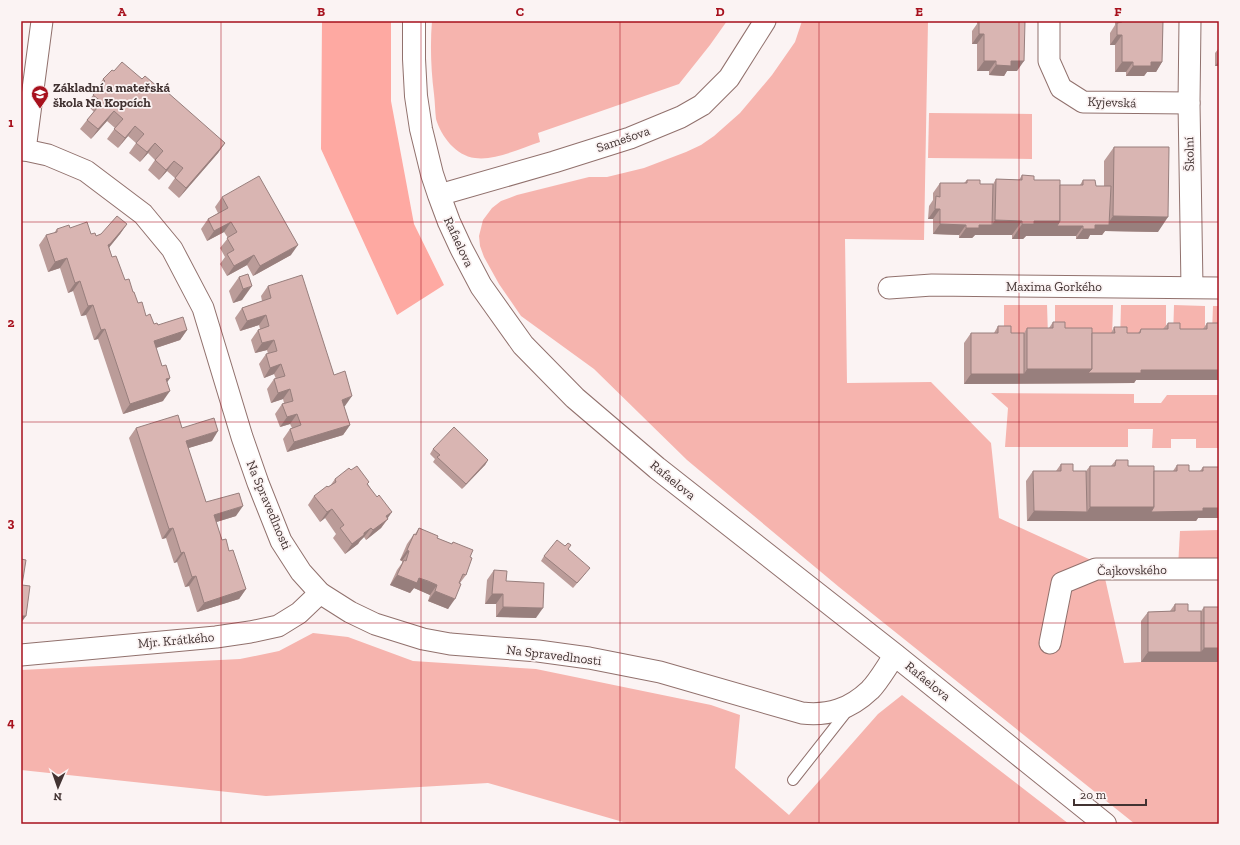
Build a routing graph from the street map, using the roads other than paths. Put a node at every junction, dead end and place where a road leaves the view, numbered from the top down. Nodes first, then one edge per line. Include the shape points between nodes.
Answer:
1 (42, 21) edge
2 (414, 21) edge
3 (765, 21) edge
4 (1049, 21) edge
5 (1190, 21) edge
6 (1188, 103) junction
7 (23, 150) edge
8 (439, 195) junction
9 (1192, 287) junction
10 (889, 288) dead end
11 (1219, 288) edge
12 (1219, 569) edge
13 (320, 593) junction
14 (1050, 643) dead end
15 (21, 655) edge
16 (895, 655) junction
17 (852, 705) junction
18 (792, 780) dead end
19 (1105, 824) edge

1 - 7 street
2 - 8 main road, Rafaelova via 414,60 420,129
3 - 8 street, Samešova via 730,78 702,105 681,117 630,138
4 - 6 street, Kyjevská via 1049,61 1061,88 1083,102
5 - 6 street, Školní
6 - 9 street, Školní
7 - 13 street, Na Spravedlnosti via 48,155 86,171 143,214 172,249 203,308 244,443 281,541 301,572
8 - 16 main road, Rafaelova via 458,241 481,286 523,345 575,398 657,468
9 - 10 street, Maxima Gorkého via 932,285
9 - 11 street, Maxima Gorkého
12 - 14 street, Čajkovského via 1096,569 1062,583
13 - 15 street, Mjr. Krátkého via 299,613 278,626 250,632
13 - 17 street, Na Spravedlnosti via 350,612 376,624 423,639 590,658 660,672 802,713 822,714
16 - 17 street, Na Spravedlnosti via 871,690
16 - 19 main road, Rafaelova
17 - 18 lane

